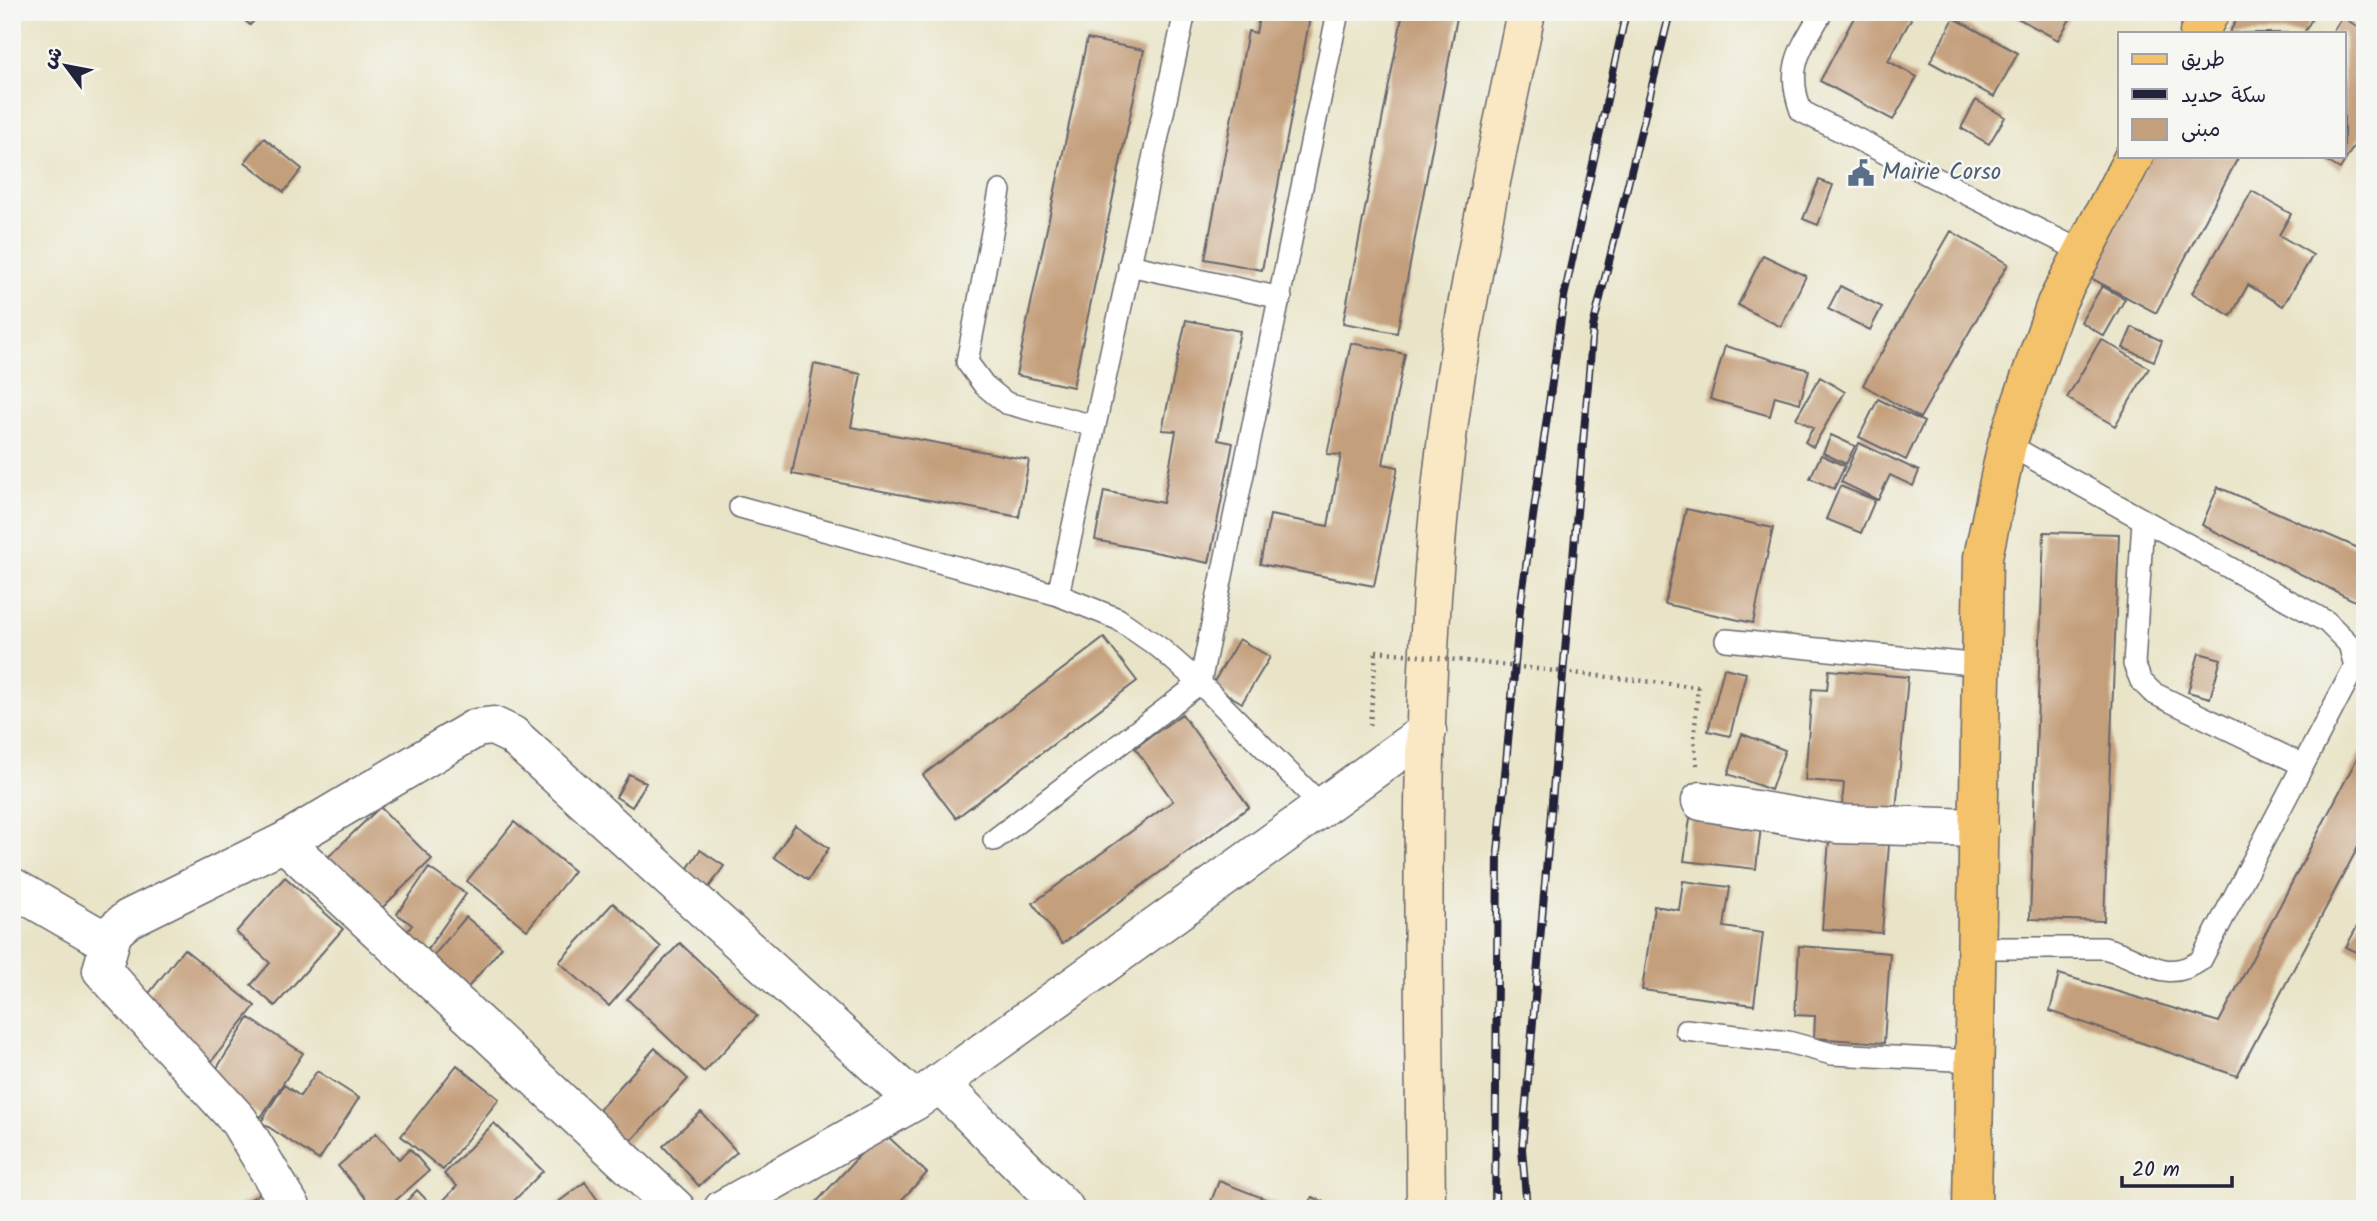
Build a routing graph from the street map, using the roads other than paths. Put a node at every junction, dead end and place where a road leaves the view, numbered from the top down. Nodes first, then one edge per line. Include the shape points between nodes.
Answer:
1 (1185, 12) edge
2 (1338, 12) edge
3 (1526, 12) edge
4 (1822, 12) edge
5 (2210, 12) edge
6 (2200, 32) edge
7 (2133, 158) edge
8 (1000, 191) dead end
9 (2083, 252) junction
10 (1129, 265) junction
11 (1281, 298) junction
12 (1094, 426) junction
13 (2007, 444) junction
14 (740, 507) dead end
15 (2143, 520) junction
16 (1058, 595) junction
17 (1726, 640) dead end
18 (1981, 664) junction
19 (1200, 683) junction
20 (1427, 731) junction
21 (2303, 765) junction
22 (1701, 801) dead end
23 (1322, 806) junction
24 (1979, 828) junction
25 (994, 840) dead end
26 (284, 842) junction
27 (12, 887) edge
28 (109, 943) junction
29 (1977, 948) junction
30 (1686, 1030) dead end
31 (1975, 1061) junction
32 (927, 1092) junction
33 (292, 1209) edge
34 (676, 1209) edge
35 (723, 1209) edge
36 (1065, 1209) edge
37 (1426, 1209) edge
38 (1972, 1209) edge

1 - 10 lane
2 - 11 lane
3 - 20 street via 1477,248 1443,470
4 - 9 lane via 1796,58 1793,88 1801,111
5 - 6 main road
7 - 9 main road
8 - 12 lane via 967,362 984,385 1006,403
9 - 13 main road via 2056,304
10 - 11 lane
10 - 12 lane
11 - 19 lane
12 - 16 lane
13 - 15 lane
13 - 18 main road via 1983,557
14 - 16 lane
15 - 21 lane via 2134,664 2141,681 2153,694
15 - 21 lane via 2327,622 2349,643 2355,666
16 - 19 lane via 1118,619
17 - 18 lane
18 - 24 main road
19 - 23 lane
19 - 25 lane
20 - 23 street
20 - 37 street
21 - 29 lane via 2201,960 2185,972 2168,972 2104,948
22 - 24 street via 1838,824
23 - 32 street
24 - 29 main road
26 - 28 street via 128,919 113,932
26 - 32 street via 476,728 493,726 512,735
26 - 34 street
27 - 28 street
28 - 33 street via 103,970 239,1121
29 - 31 main road
30 - 31 lane via 1788,1042 1832,1054
31 - 38 main road
32 - 35 street
32 - 36 street

